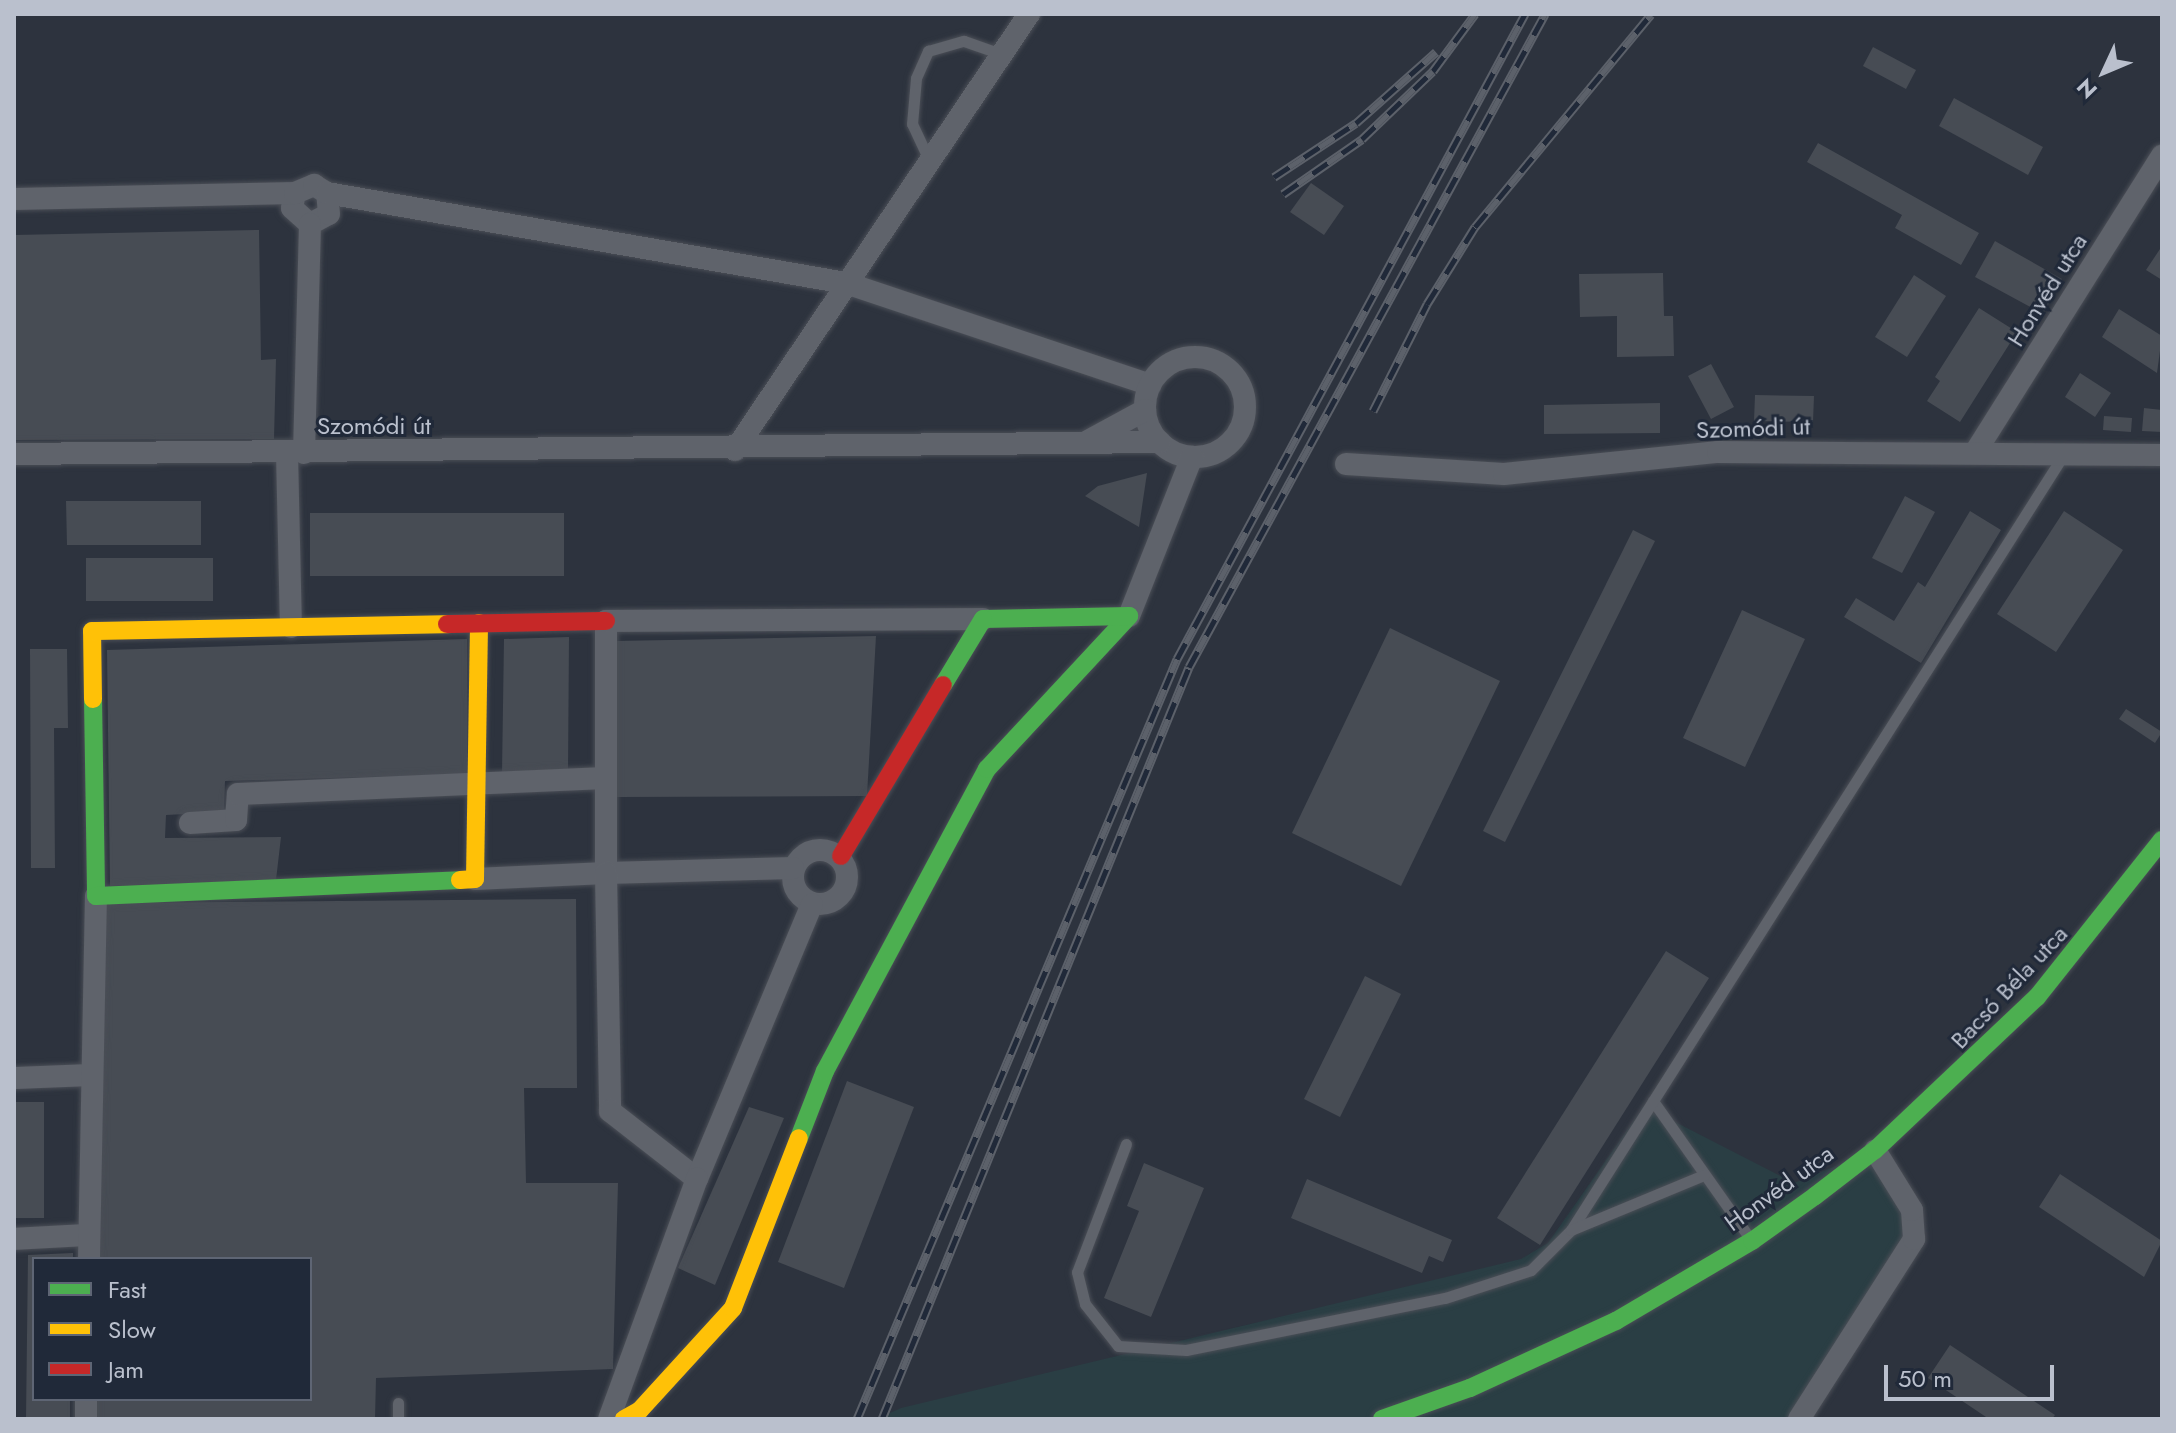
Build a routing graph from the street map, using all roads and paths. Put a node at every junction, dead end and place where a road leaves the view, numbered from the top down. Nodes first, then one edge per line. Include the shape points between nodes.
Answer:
1 (1029, 14) edge
2 (1004, 55) junction
3 (932, 151) junction
4 (2162, 156) edge
5 (295, 193) junction
6 (327, 193) junction
7 (14, 199) edge
8 (310, 224) junction
9 (846, 283) junction
10 (1150, 385) junction
11 (1145, 410) junction
12 (1160, 442) junction
13 (1076, 446) junction
14 (735, 450) junction
15 (1976, 451) junction
16 (296, 453) junction
17 (2064, 453) junction
18 (14, 454) edge
19 (2162, 455) edge
20 (1192, 457) junction
21 (1346, 464) dead end
22 (1129, 616) junction
23 (983, 619) junction
24 (606, 621) junction
25 (479, 623) junction
26 (291, 627) junction
27 (606, 778) junction
28 (477, 784) junction
29 (190, 823) dead end
30 (2162, 840) edge
31 (841, 856) junction
32 (793, 868) junction
33 (606, 873) junction
34 (475, 879) junction
35 (96, 896) junction
36 (812, 904) junction
37 (92, 1075) junction
38 (14, 1078) edge
39 (1653, 1101) junction
40 (1126, 1144) dead end
41 (1875, 1150) junction
42 (1704, 1175) junction
43 (697, 1179) junction
44 (1571, 1230) junction
45 (89, 1235) junction
46 (14, 1239) edge
47 (1752, 1241) junction
48 (89, 1257) edge
49 (398, 1403) dead end
50 (398, 1419) edge
51 (609, 1419) edge
52 (624, 1419) edge
53 (1382, 1419) edge
54 (1799, 1419) edge

1 - 2 street
2 - 3 street
2 - 3 lane via 964,41 928,51 916,78 912,124
3 - 9 street
4 - 15 street, Honvéd utca
5 - 6 street via 314,185
5 - 7 street
5 - 8 street via 292,208
6 - 8 street via 329,214
6 - 9 street
8 - 16 street
9 - 10 street
9 - 14 street
10 - 11 street
10 - 20 street via 1166,366 1186,357 1207,358 1237,379 1244,394 1242,425 1222,449
11 - 12 street
11 - 13 street
12 - 13 street, Szomódi út
12 - 20 street
13 - 14 street, Szomódi út
14 - 16 street, Szomódi út
15 - 17 street, Szomódi út
15 - 21 street, Szomódi út via 1718,452 1504,474
16 - 18 street, Szomódi út
16 - 26 street
17 - 19 street, Szomódi út
17 - 39 lane
20 - 22 street
22 - 23 street
22 - 52 street via 987,769 825,1071 733,1308 640,1410
23 - 24 street
23 - 31 street
24 - 25 street
24 - 27 street
25 - 26 street
25 - 28 street
26 - 35 street via 92,631
27 - 28 street
27 - 33 street
28 - 29 street via 238,794 236,820
28 - 34 street
30 - 41 street, Bacsó Béla utca via 2037,997
31 - 32 street via 823,849 804,854
31 - 36 street via 850,875 844,892 828,903
32 - 33 street
32 - 36 street via 797,893
33 - 34 street
33 - 43 street via 610,1111
34 - 35 street
35 - 37 street
36 - 43 street
37 - 38 street
37 - 45 street
39 - 42 lane
39 - 44 lane
40 - 44 lane via 1077,1272 1085,1304 1118,1346 1186,1350 1445,1298 1531,1270
41 - 47 street, Honvéd utca
41 - 54 street via 1912,1210 1914,1239
42 - 44 lane
42 - 47 lane
43 - 51 street
45 - 46 street
45 - 48 street
47 - 53 street, Honvéd utca via 1552,1353
49 - 50 lane

